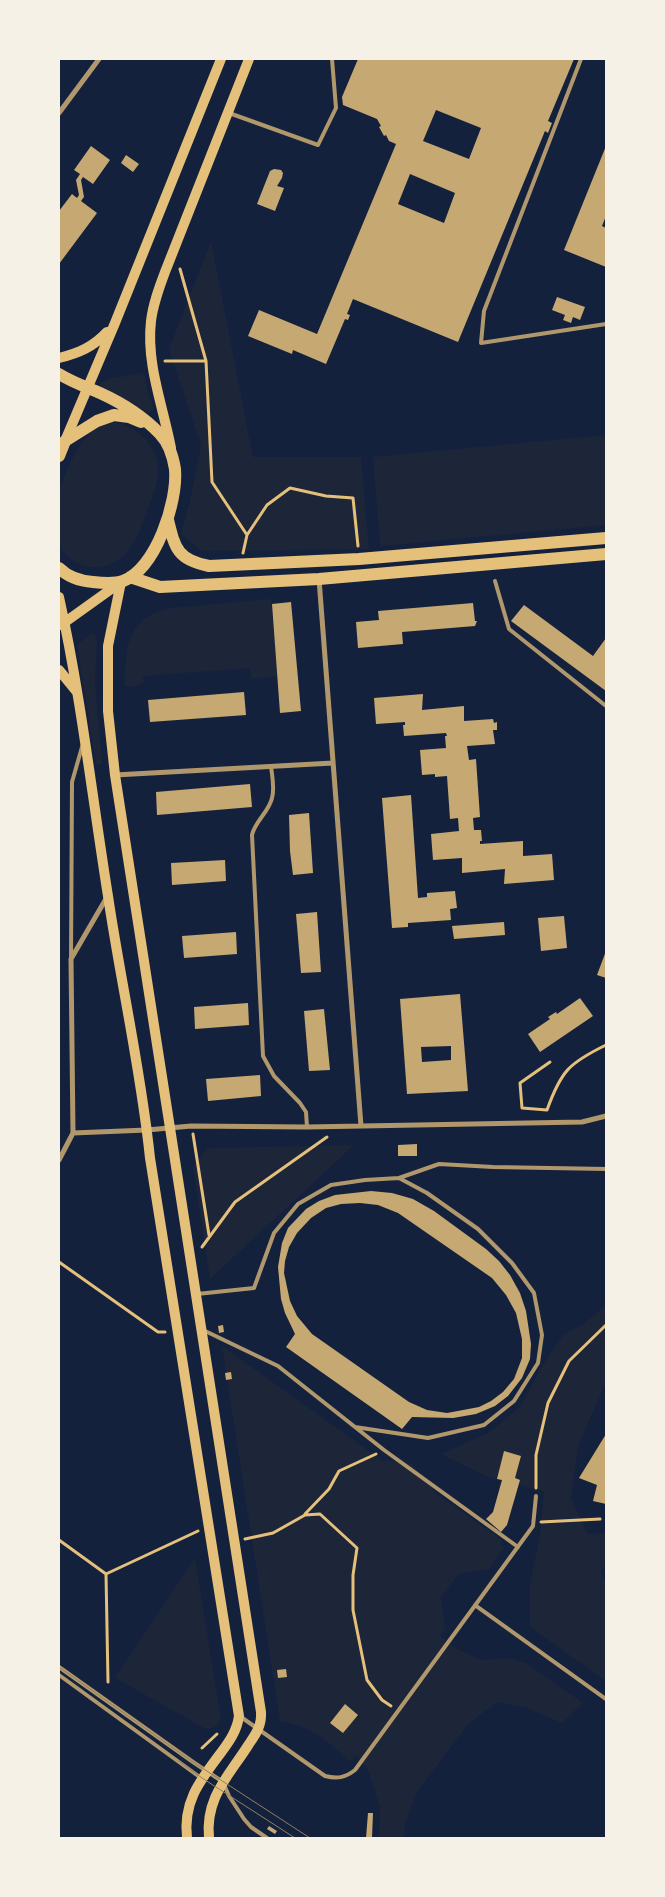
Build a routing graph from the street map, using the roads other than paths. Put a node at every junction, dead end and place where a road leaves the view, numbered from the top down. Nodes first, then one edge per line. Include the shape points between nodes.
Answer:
1 (99, 59) edge
2 (221, 59) edge
3 (249, 59) edge
4 (332, 59) edge
5 (581, 59) edge
6 (59, 113) edge
7 (228, 113) junction
8 (115, 323) junction
9 (606, 324) edge
10 (59, 358) edge
11 (59, 374) edge
12 (87, 387) junction
13 (148, 424) junction
14 (65, 441) junction
15 (59, 456) edge
16 (174, 468) junction
17 (168, 520) junction
18 (606, 538) edge
19 (606, 554) edge
20 (59, 568) edge
21 (319, 579) junction
22 (126, 580) junction
23 (495, 580) dead end
24 (59, 597) edge
25 (62, 624) edge
26 (59, 670) edge
27 (78, 693) junction
28 (606, 706) edge
29 (85, 738) junction
30 (333, 763) junction
31 (271, 766) junction
32 (114, 775) junction
33 (108, 897) junction
34 (71, 959) junction
35 (606, 1116) edge
36 (361, 1126) junction
37 (170, 1127) junction
38 (307, 1127) junction
39 (147, 1130) junction
40 (73, 1133) junction
41 (59, 1160) edge
42 (606, 1169) edge
43 (399, 1178) junction
44 (196, 1294) junction
45 (201, 1329) junction
46 (355, 1427) junction
47 (536, 1496) road end
48 (518, 1547) junction
49 (476, 1605) junction
50 (59, 1667) edge
51 (59, 1675) edge
52 (606, 1699) edge
53 (239, 1716) junction
54 (258, 1730) junction
55 (204, 1775) junction
56 (223, 1782) junction
57 (188, 1838) edge
58 (209, 1838) edge
59 (267, 1838) edge

1 - 6 street
2 - 8 main road
3 - 7 main road
4 - 7 lane via 336,108 318,145
5 - 9 lane via 484,311 481,343
7 - 16 main road via 156,296 151,321 150,340 157,390
8 - 10 main road via 88,349
8 - 12 main road
11 - 12 main road
12 - 13 main road via 136,413
12 - 14 main road
13 - 14 main road via 130,417 114,416 97,421
13 - 16 main road via 165,442
14 - 15 main road
16 - 17 main road
17 - 18 main road via 175,546 187,559 210,566 359,560
17 - 22 main road via 151,554
19 - 21 main road
20 - 22 main road via 66,575 84,581
21 - 22 main road via 160,587
21 - 30 street
22 - 25 main road
22 - 32 main road via 108,646 108,711
23 - 28 lane via 509,629
24 - 25 main road
25 - 27 main road
26 - 27 main road
27 - 29 main road
29 - 33 main road
29 - 34 lane via 72,782
30 - 31 street
30 - 36 street
31 - 32 street
31 - 38 lane via 272,798 252,835 263,1056 274,1076 306,1112
32 - 37 main road
33 - 34 street
33 - 39 main road
34 - 40 street
35 - 36 street via 582,1122
36 - 38 street
37 - 38 street
37 - 39 street
37 - 44 main road
39 - 40 street
39 - 53 main road
40 - 41 street
42 - 43 lane via 439,1164
43 - 44 lane via 331,1185 298,1204 274,1233 254,1288
43 - 46 lane via 427,1193 478,1229 512,1264 534,1293 542,1335 538,1363 514,1401 484,1425 428,1438
44 - 45 main road
45 - 46 lane via 278,1366
45 - 54 main road via 261,1712
46 - 48 lane
47 - 48 lane via 533,1526
48 - 49 lane
49 - 52 lane
49 - 54 lane via 355,1770 343,1778 325,1776
50 - 55 lane
51 - 55 lane
53 - 54 lane
53 - 55 main road via 233,1734
54 - 56 main road
55 - 56 lane
55 - 57 main road via 188,1805
56 - 58 main road via 208,1817
56 - 59 lane via 244,1819

